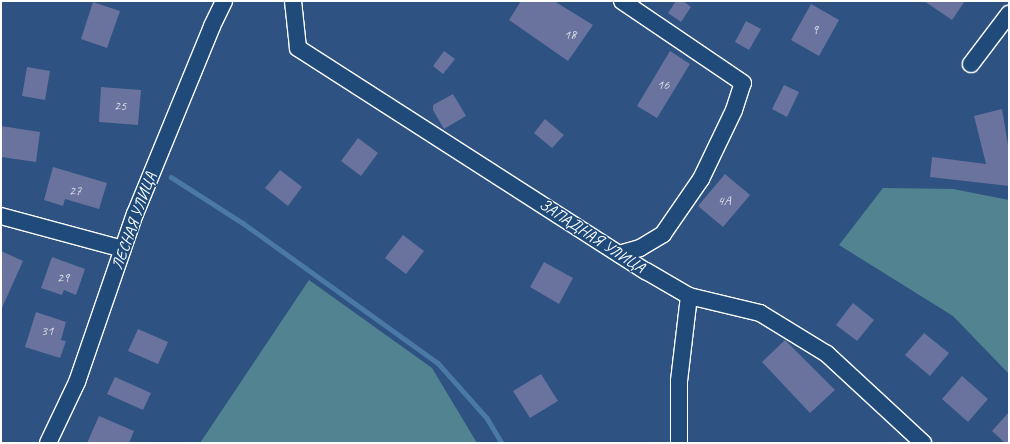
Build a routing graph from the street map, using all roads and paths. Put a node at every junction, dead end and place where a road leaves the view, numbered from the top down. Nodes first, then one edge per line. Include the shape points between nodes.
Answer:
1 (224, 1) edge
2 (293, 1) edge
3 (622, 1) edge
4 (1009, 14) edge
5 (971, 64) dead end
6 (1, 216) edge
7 (123, 248) junction
8 (619, 254) junction
9 (689, 296) junction
10 (48, 443) edge
11 (678, 443) edge
12 (923, 443) edge

1 - 7 street, ЛЕСНАЯ УЛИЦА
2 - 8 street, ЗАПАДНАЯ УЛИЦА via 298,48
3 - 8 street via 743,83 734,110 701,179 663,234 640,248
4 - 5 street
6 - 7 street
7 - 10 street, ЛЕСНАЯ УЛИЦА via 77,382
8 - 9 street, ЗАПАДНАЯ УЛИЦА
9 - 11 street via 679,381
9 - 12 street, ЗАПАДНАЯ УЛИЦА via 760,312 827,354

